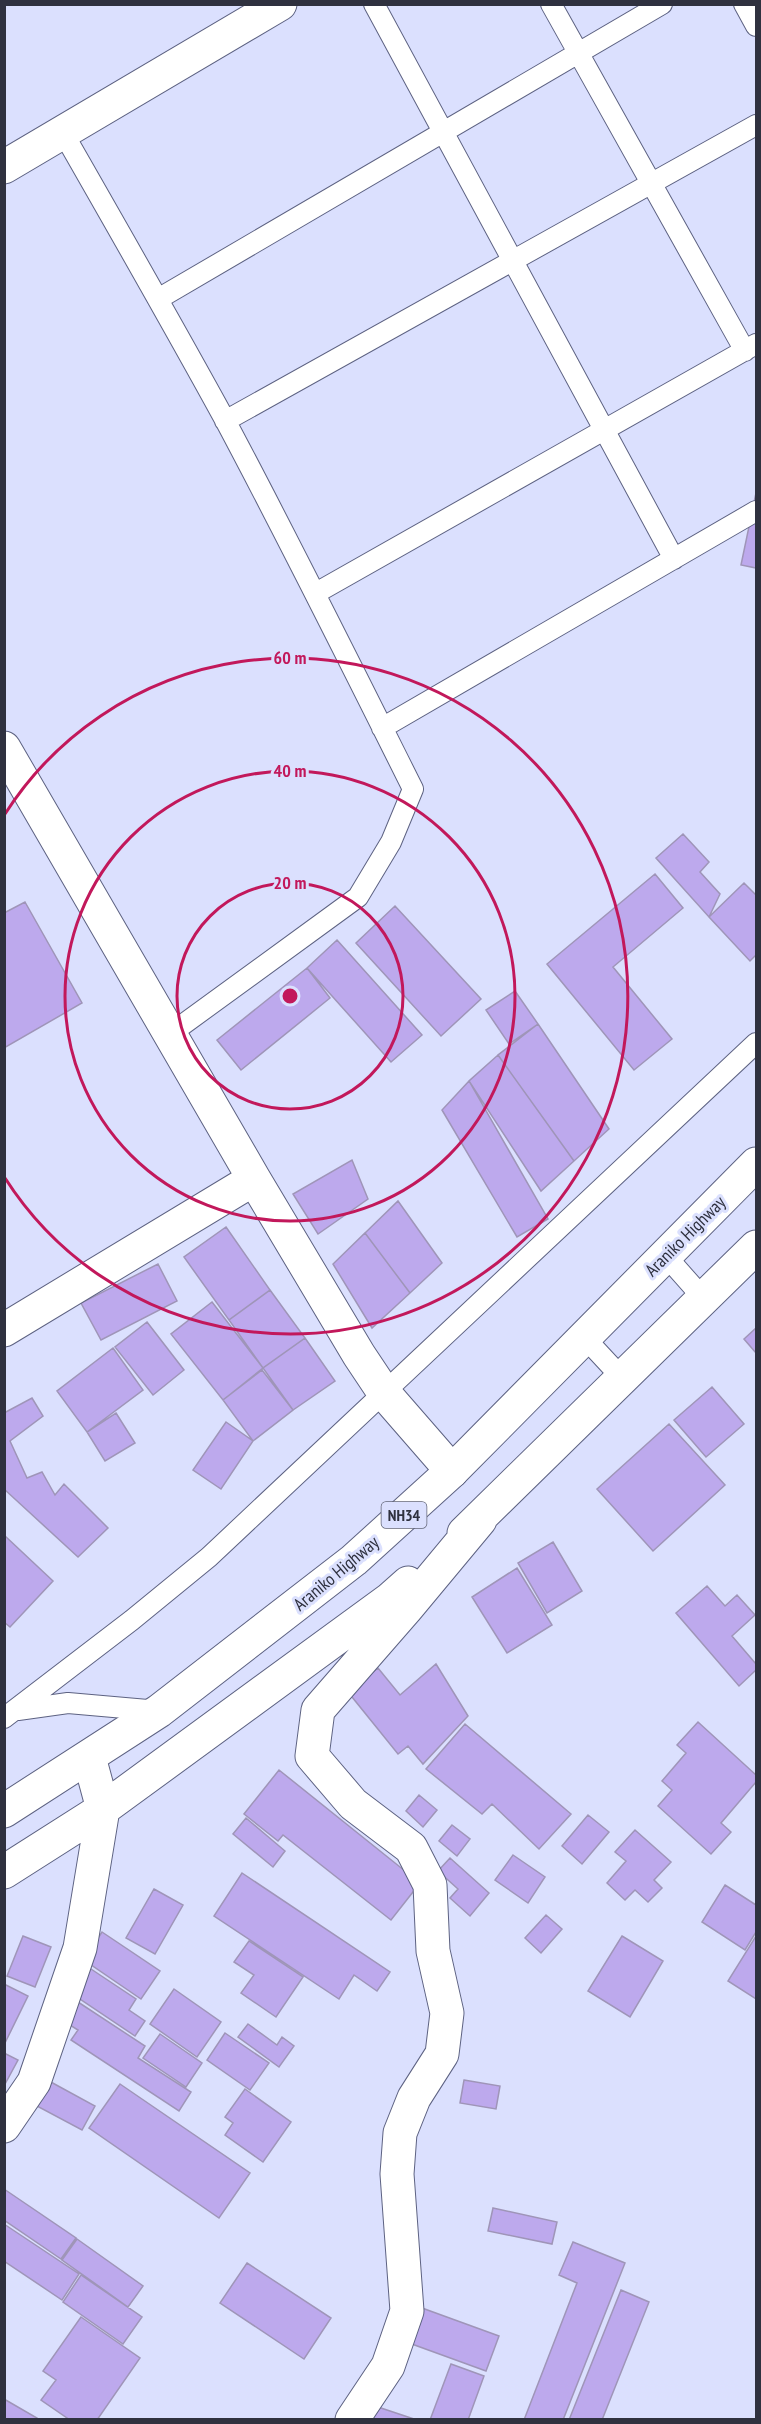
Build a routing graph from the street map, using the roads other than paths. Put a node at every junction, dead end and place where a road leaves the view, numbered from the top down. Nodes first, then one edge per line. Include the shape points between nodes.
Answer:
1 (280, 4) edge
2 (374, 4) edge
3 (551, 4) edge
4 (662, 4) edge
5 (744, 4) edge
6 (756, 26) edge
7 (579, 53) junction
8 (756, 124) edge
9 (62, 131) junction
10 (444, 132) junction
11 (4, 167) edge
12 (651, 183) junction
13 (513, 261) junction
14 (158, 299) junction
15 (751, 348) edge
16 (225, 421) junction
17 (605, 431) junction
18 (756, 511) edge
19 (674, 559) junction
20 (316, 593) junction
21 (382, 728) junction
22 (4, 748) edge
23 (170, 1034) junction
24 (756, 1042) edge
25 (756, 1164) edge
26 (254, 1179) junction
27 (756, 1247) edge
28 (665, 1255) junction
29 (704, 1299) junction
30 (4, 1330) edge
31 (584, 1337) junction
32 (623, 1379) junction
33 (385, 1394) junction
34 (453, 1471) junction
35 (480, 1520) junction
36 (159, 1711) junction
37 (10, 1714) edge
38 (89, 1757) junction
39 (103, 1809) junction
40 (4, 1811) edge
41 (4, 1872) edge
42 (4, 2126) edge
43 (352, 2420) edge

1 - 9 main road
2 - 10 lane
3 - 7 lane
4 - 7 lane
5 - 6 lane
7 - 10 lane
7 - 12 lane
8 - 12 lane
9 - 11 main road
9 - 14 lane
10 - 13 lane
10 - 14 lane
12 - 13 lane
12 - 15 lane
13 - 16 lane
13 - 17 lane
14 - 16 lane
15 - 17 lane
16 - 20 lane
17 - 19 lane
17 - 20 lane
18 - 19 lane
19 - 21 lane
20 - 21 lane
21 - 23 lane via 412,789 391,842 358,897
22 - 23 main road
23 - 26 main road
24 - 33 lane
25 - 28 main road, Araniko Highway / NH34
26 - 30 main road
26 - 33 main road
27 - 29 main road
28 - 29 lane
28 - 31 main road, Araniko Highway / NH34
29 - 32 main road
31 - 32 lane
31 - 34 main road, Araniko Highway / NH34
32 - 35 main road
33 - 34 main road
33 - 37 lane via 208,1557
34 - 36 main road, Araniko Highway / NH34 via 354,1560
35 - 39 main road via 390,1599
35 - 43 main road via 318,1710 312,1756 353,1804 411,1848 430,1885 433,1951 447,2013 442,2054 414,2098 400,2133 397,2174 407,2311 388,2366
36 - 37 lane via 68,1703
36 - 38 main road, Araniko Highway / NH34
38 - 39 main road
38 - 40 main road, Araniko Highway / NH34
39 - 41 main road
39 - 42 main road via 80,1948 34,2082

